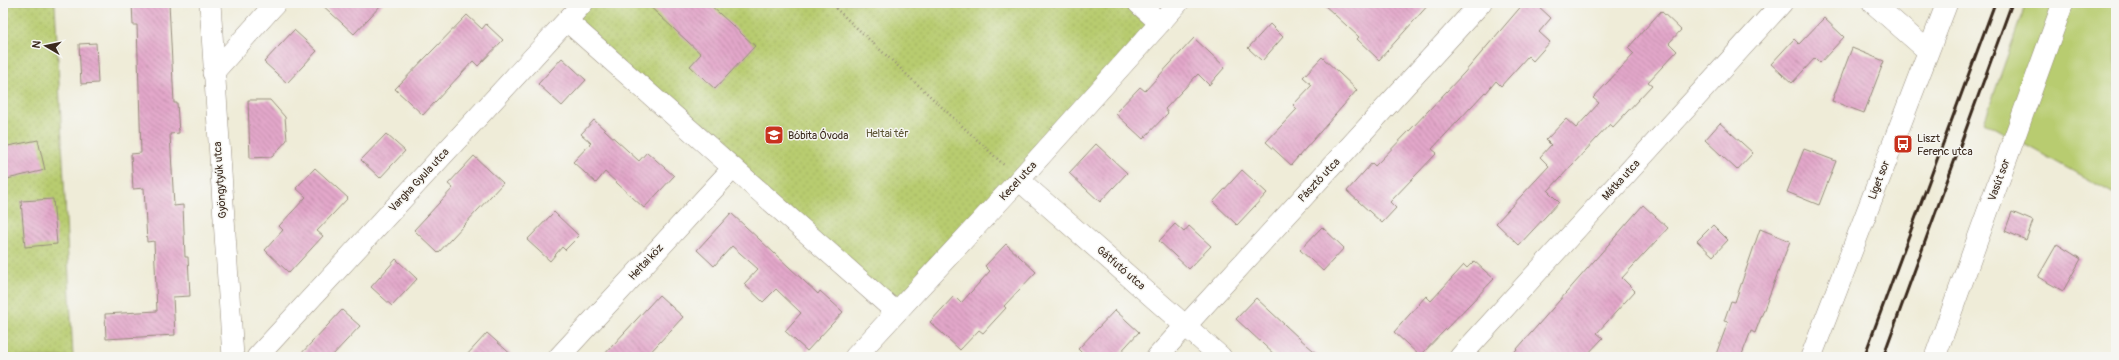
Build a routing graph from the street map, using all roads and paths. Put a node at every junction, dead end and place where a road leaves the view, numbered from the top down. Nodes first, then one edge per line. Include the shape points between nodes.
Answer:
1 (210, 3) edge
2 (276, 3) edge
3 (583, 3) edge
4 (830, 3) edge
5 (1138, 3) edge
6 (1178, 3) edge
7 (1481, 3) edge
8 (1782, 3) edge
9 (1873, 3) edge
10 (1947, 3) edge
11 (2063, 3) edge
12 (567, 21) junction
13 (1160, 23) junction
14 (1928, 51) junction
15 (213, 73) junction
16 (733, 168) junction
17 (1020, 180) junction
18 (896, 312) junction
19 (1186, 325) junction
20 (77, 357) edge
21 (145, 357) edge
22 (233, 357) edge
23 (257, 357) edge
24 (559, 357) edge
25 (855, 357) edge
26 (1157, 357) edge
27 (1221, 357) edge
28 (1460, 357) edge
29 (1811, 357) edge
30 (1935, 357) edge

1 - 15 street, Gyöngytyúk utca
2 - 15 street
3 - 12 street, Vargha Gyula utca
4 - 17 path
5 - 13 street
6 - 13 street, Kecel utca
7 - 19 street, Pásztó utca
8 - 28 street, Mátka utca
9 - 14 street
10 - 14 street, Liget sor
11 - 30 street, Vasút sor
12 - 16 street
12 - 23 street, Vargha Gyula utca
13 - 17 street, Kecel utca
14 - 29 street, Liget sor
15 - 22 street, Gyöngytyúk utca
16 - 18 street
16 - 24 street, Heltai köz
17 - 18 street, Kecel utca
17 - 19 street, Gátfutó utca
18 - 25 street, Kecel utca
19 - 26 street, Pásztó utca
19 - 27 street, Gátfutó utca
20 - 21 path

